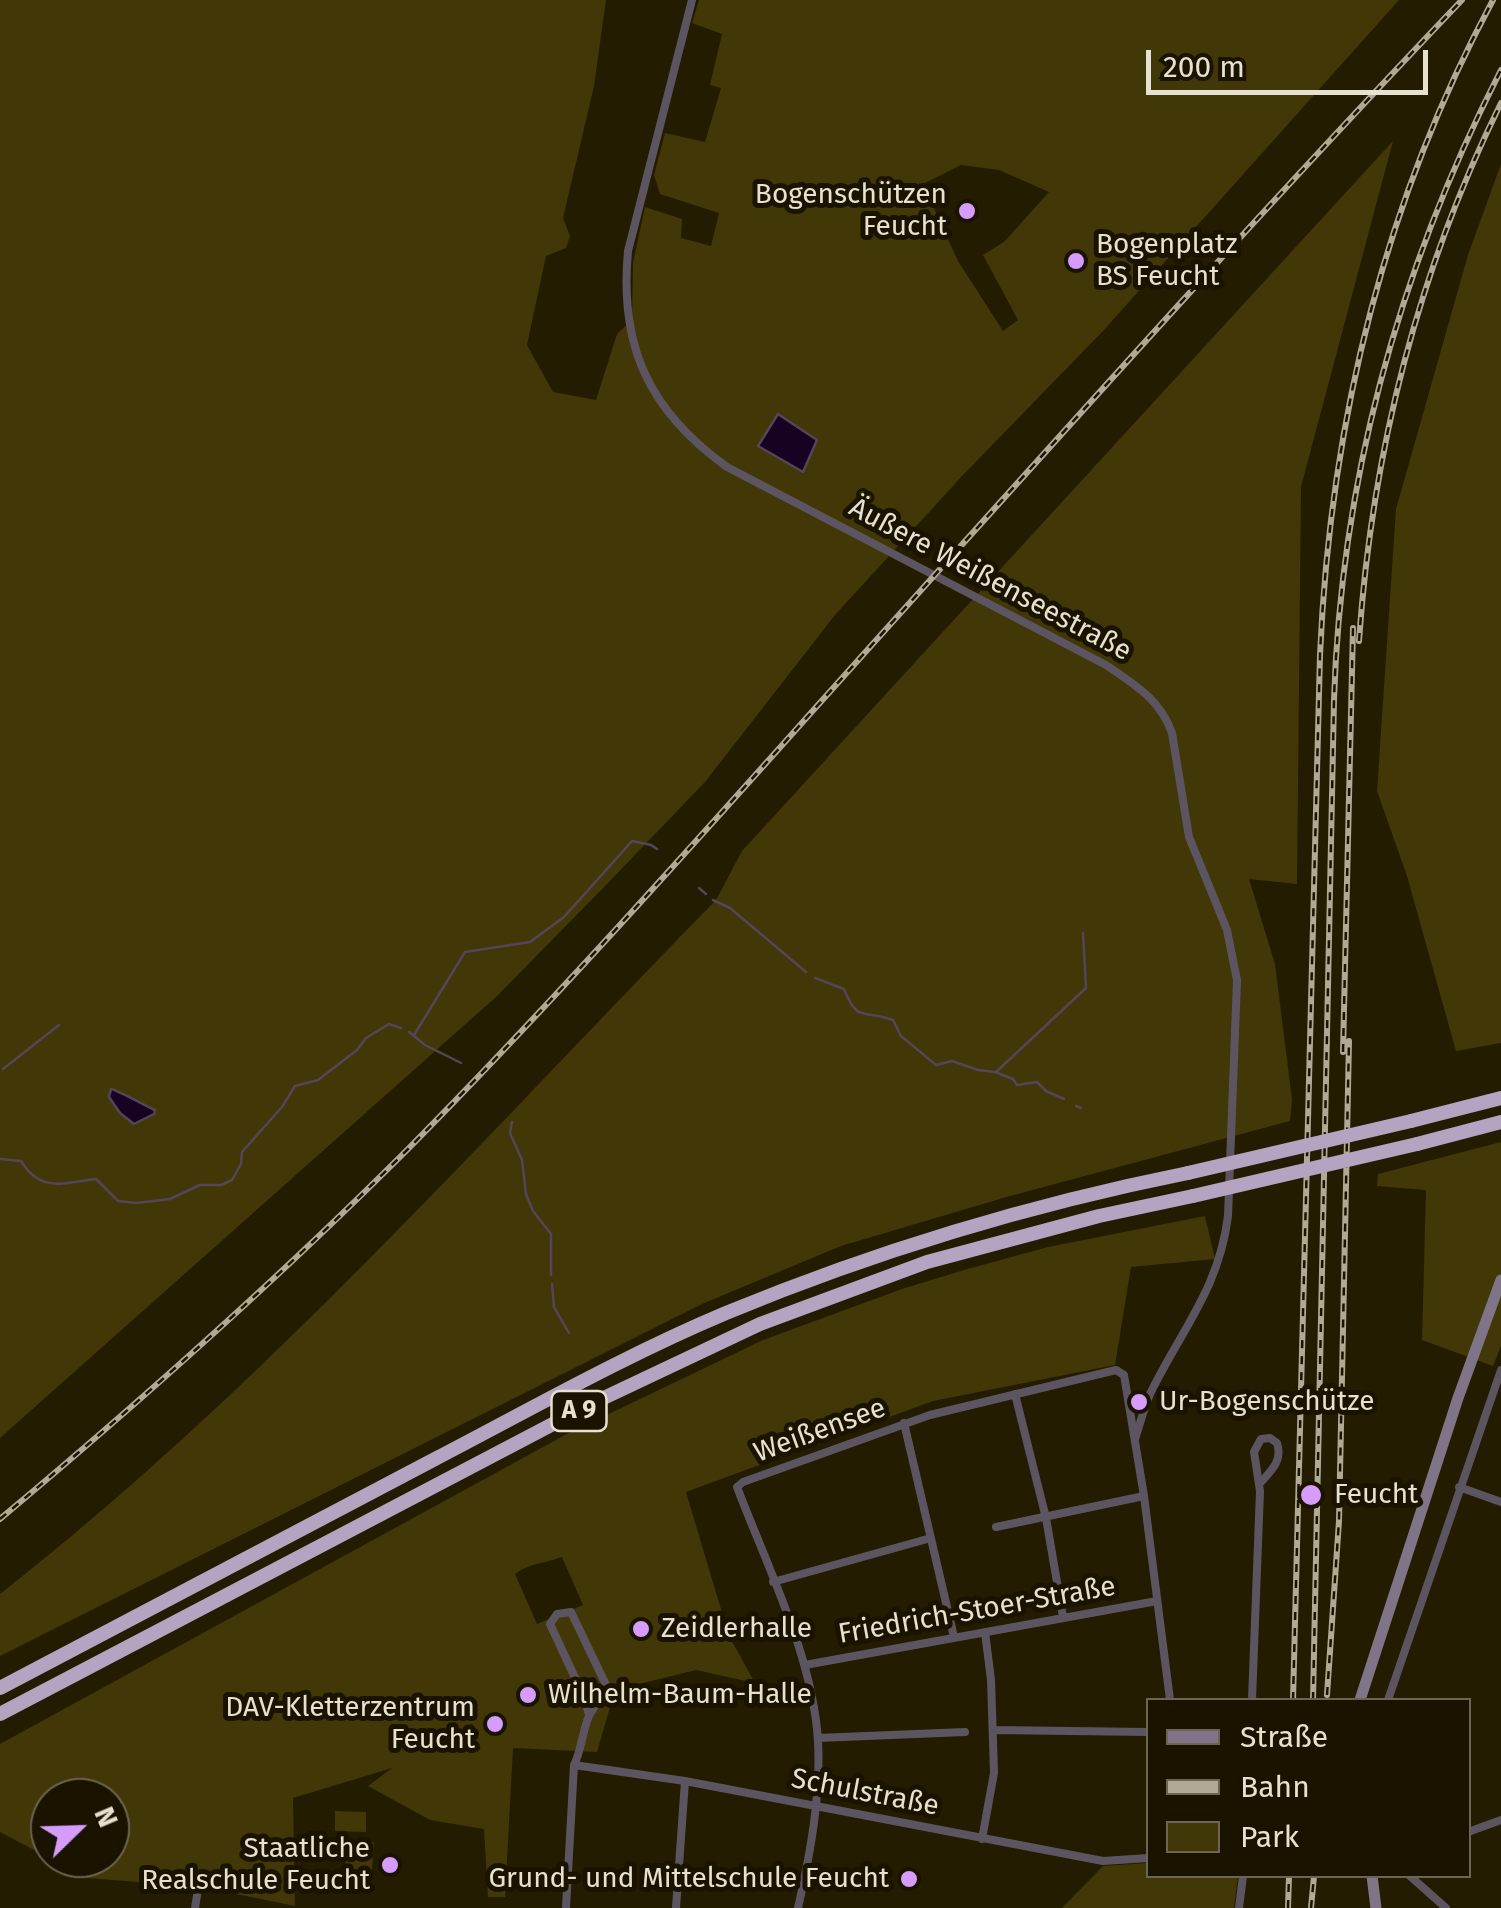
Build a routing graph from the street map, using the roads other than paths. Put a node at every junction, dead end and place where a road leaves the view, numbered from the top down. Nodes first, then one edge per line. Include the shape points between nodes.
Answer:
1 (692, 0) edge
2 (1501, 1098) edge
3 (1501, 1122) edge
4 (1501, 1280) edge
5 (1501, 1370) edge
6 (1016, 1394) junction
7 (904, 1423) junction
8 (1135, 1439) junction
9 (1260, 1483) junction
10 (1459, 1487) junction
11 (1144, 1496) junction
12 (1501, 1502) edge
13 (1046, 1518) junction
14 (996, 1528) dead end
15 (932, 1538) junction
16 (773, 1582) junction
17 (1157, 1601) junction
18 (1064, 1617) junction
19 (985, 1632) junction
20 (954, 1637) junction
21 (805, 1665) junction
22 (0, 1688) edge
23 (1170, 1698) edge
24 (1252, 1698) edge
25 (1361, 1698) edge
26 (1389, 1698) edge
27 (0, 1714) edge
28 (589, 1715) junction
29 (994, 1730) junction
30 (965, 1732) dead end
31 (1146, 1732) edge
32 (818, 1738) junction
33 (574, 1765) junction
34 (685, 1781) junction
35 (815, 1806) junction
36 (1501, 1820) edge
37 (1471, 1831) edge
38 (982, 1838) junction
39 (1146, 1858) edge
40 (1244, 1878) edge
41 (1372, 1878) edge
42 (1412, 1878) edge
43 (198, 1888) dead end
44 (195, 1908) edge
45 (566, 1908) edge
46 (676, 1908) edge
47 (798, 1908) edge
48 (1239, 1908) edge
49 (1376, 1908) edge
50 (1446, 1908) edge

1 - 8 street, Äußere Weißenseestraße via 628,251 632,341 655,394 676,424 727,467 1106,665 1150,694 1172,733 1189,837 1227,930 1237,980 1228,1216 1212,1282 1149,1397
2 - 22 highway, A 9, bridge via 981,1222 726,1313
3 - 27 highway, A 9, bridge via 943,1257 760,1324 593,1403
4 - 25 main road
5 - 10 street
6 - 7 street
6 - 8 street via 1116,1370 1124,1375
6 - 13 street
7 - 15 street, Weißensee
7 - 16 street, Weißensee via 737,1487
8 - 11 street
9 - 9 street via 1280,1453 1270,1438 1254,1452
9 - 24 street
10 - 12 street
10 - 26 street
11 - 13 street
11 - 17 street
13 - 14 street
13 - 18 street
15 - 16 street
15 - 20 street, Weißensee
16 - 21 street, Weißensee
17 - 18 street, Friedrich-Stoer-Straße
17 - 23 street
18 - 19 street, Friedrich-Stoer-Straße
19 - 20 street, Friedrich-Stoer-Straße
19 - 29 street
20 - 21 street, Friedrich-Stoer-Straße
21 - 32 street, Weißensee
28 - 28 street via 606,1686 571,1612 558,1614 550,1624
28 - 33 street
29 - 31 street
29 - 38 street
30 - 32 street
32 - 35 street, Weißensee
33 - 34 street, Schulstraße
33 - 45 street
34 - 35 street, Schulstraße
34 - 46 street
35 - 38 street, Schulstraße
35 - 47 street, Weißensee
36 - 37 street
38 - 39 street, Schulstraße via 1103,1861
40 - 48 street
41 - 49 main road
42 - 50 street
43 - 44 street

